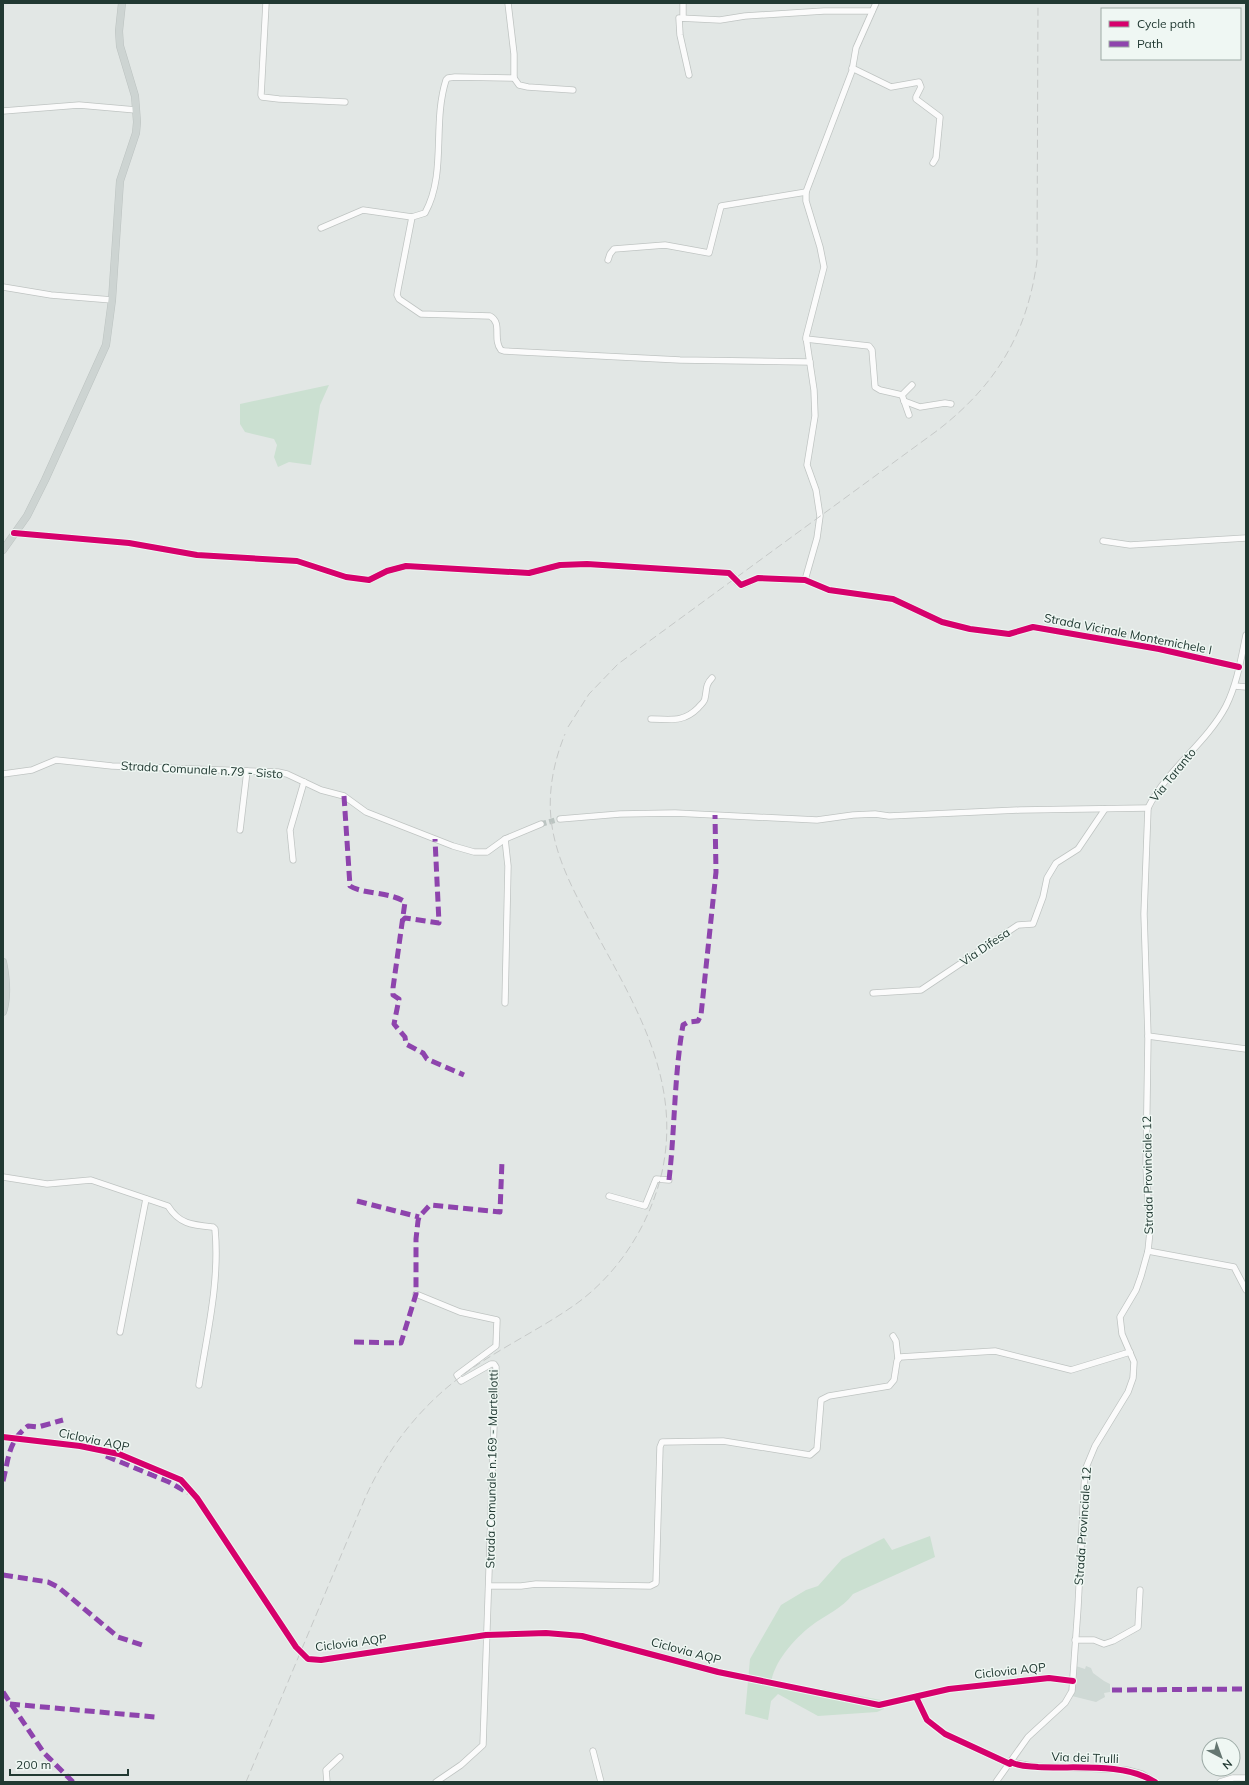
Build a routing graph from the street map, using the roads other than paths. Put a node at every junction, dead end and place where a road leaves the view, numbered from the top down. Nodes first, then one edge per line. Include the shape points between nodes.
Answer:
1 (122, 3) edge
2 (266, 3) edge
3 (508, 3) edge
4 (683, 3) edge
5 (876, 3) edge
6 (872, 11) junction
7 (683, 18) junction
8 (852, 68) junction
9 (689, 75) dead end
10 (514, 78) junction
11 (573, 90) dead end
12 (345, 102) dead end
13 (136, 110) junction
14 (3, 111) edge
15 (933, 163) dead end
16 (806, 192) junction
17 (412, 217) junction
18 (321, 228) dead end
19 (608, 260) dead end
20 (3, 287) edge
21 (112, 300) junction
22 (806, 339) junction
23 (810, 362) junction
24 (912, 385) dead end
25 (902, 395) junction
26 (904, 401) junction
27 (951, 404) dead end
28 (909, 415) dead end
29 (14, 533) junction
30 (1246, 538) edge
31 (1102, 542) dead end
32 (3, 550) edge
33 (733, 576) dead end
34 (805, 580) junction
35 (737, 582) dead end
36 (1246, 635) edge
37 (1239, 667) junction
38 (712, 678) dead end
39 (1235, 686) junction
40 (1246, 687) edge
41 (651, 719) dead end
42 (247, 771) junction
43 (3, 774) edge
44 (304, 782) junction
45 (1148, 808) junction
46 (1105, 809) junction
47 (560, 819) tunnel mouth
48 (541, 824) tunnel mouth
49 (240, 830) dead end
50 (505, 839) junction
51 (293, 860) dead end
52 (1144, 927) joint
53 (3, 962) edge
54 (873, 993) dead end
55 (505, 1003) dead end
56 (3, 1012) edge
57 (1148, 1036) junction
58 (1246, 1049) edge
59 (3, 1177) edge
60 (669, 1180) dead end
61 (609, 1196) dead end
62 (146, 1199) junction
63 (1148, 1251) junction
64 (1246, 1290) edge
65 (416, 1294) dead end
66 (120, 1332) dead end
67 (893, 1336) dead end
68 (1130, 1352) junction
69 (898, 1359) junction
70 (199, 1385) dead end
71 (490, 1586) junction
72 (1140, 1590) dead end
73 (1076, 1640) junction
74 (916, 1697) dead end
75 (593, 1751) dead end
76 (340, 1757) dead end
77 (1011, 1763) junction
78 (1246, 1778) edge
79 (326, 1782) edge
80 (436, 1782) edge
81 (601, 1782) edge
82 (996, 1782) edge
83 (1155, 1782) edge
84 (1220, 1782) edge

1 - 13 main road via 120,46 135,96
2 - 12 street via 262,97
3 - 10 street
4 - 7 street
5 - 6 street
6 - 7 street via 824,11 720,20
6 - 8 street via 856,48
7 - 9 street via 679,18 680,35
8 - 15 street via 891,87 919,82 921,87 916,100 940,117 936,158
8 - 16 street
10 - 11 street via 522,87
10 - 17 street via 455,77 446,80 437,131 437,178 425,214
13 - 14 street via 79,105
13 - 21 main road via 136,133 120,181
16 - 19 street via 721,206 709,253 662,245 614,249
16 - 22 street via 806,202 824,267
17 - 18 street via 363,210
17 - 23 street via 397,295 399,299 420,314 490,316 497,325 497,343 501,350 680,360
20 - 21 street via 51,296
21 - 29 main road via 106,345 45,480 27,516
22 - 23 street
22 - 25 street via 869,346 872,350 875,387
23 - 34 street via 815,416 807,465 816,490 820,516 817,538
24 - 25 street
25 - 26 street
26 - 27 street via 920,407
26 - 28 street
29 - 32 main road
29 - 33 street via 129,543 197,555 297,561 346,576 369,580 387,571 406,566 529,573 560,565 587,564 729,573
30 - 31 street via 1130,545
34 - 35 street, Strada Vicinale Montemichele I via 758,578 743,585
34 - 37 street, Strada Vicinale Montemichele I via 829,590 893,599 942,622 970,629 1009,634 1033,626 1160,649
36 - 37 street, Via Taranto
37 - 39 street, Via Taranto
38 - 41 street via 706,687 705,701 685,719
39 - 40 street
39 - 45 street, Via Taranto via 1219,718 1155,794
42 - 43 street, Strada Comunale n.79 - Sisto via 112,766 56,760 32,770
42 - 44 street, Strada Comunale n.79 - Sisto via 287,774
42 - 49 street
44 - 50 street, Strada Comunale n.79 - Sisto via 344,796 370,814 474,852 488,852
44 - 51 street via 290,830
45 - 46 street
45 - 52 street, Via Taranto
46 - 47 street via 889,816 875,814 817,820 675,812
46 - 54 street, Via Difesa via 1078,849 1056,863 1047,878 1033,924 1018,925 921,990
48 - 50 street, Strada Comunale n.79 - Sisto
50 - 55 street via 508,866
52 - 57 street, Strada Provinciale 12
53 - 56 main road
57 - 58 street
57 - 63 street, Strada Provinciale 12
59 - 62 street via 47,1184 92,1180
60 - 61 street via 656,1179 645,1206
62 - 66 street
62 - 70 street via 168,1206 174,1216 183,1222 215,1229 216,1260 212,1304
63 - 64 street via 1234,1267
63 - 68 street, Strada Provinciale 12 via 1136,1290 1120,1317 1122,1334
65 - 71 street, Strada Comunale n.169 - Martellotti via 460,1312 497,1320 496,1346 457,1375 461,1381 491,1364 496,1366
67 - 69 street
68 - 69 street via 1071,1370 995,1351
68 - 73 street, Strada Provinciale 12 via 1134,1362 1133,1378 1128,1392 1095,1446 1085,1470
69 - 71 street via 894,1380 889,1386 829,1396 821,1400 817,1449 810,1455 723,1441 662,1442 658,1579 654,1585
71 - 80 street, Strada Comunale n.169 - Martellotti via 483,1745 461,1765
72 - 73 street via 1138,1627 1104,1644 1094,1640
73 - 77 street, Strada Provinciale 12 via 1069,1698 1028,1737
74 - 77 street, Via dei Trulli via 927,1720 945,1734
75 - 81 street
76 - 79 street via 326,1770
77 - 82 street, Strada Provinciale 12
77 - 83 street, Via dei Trulli via 1127,1770 1142,1774
78 - 84 street

